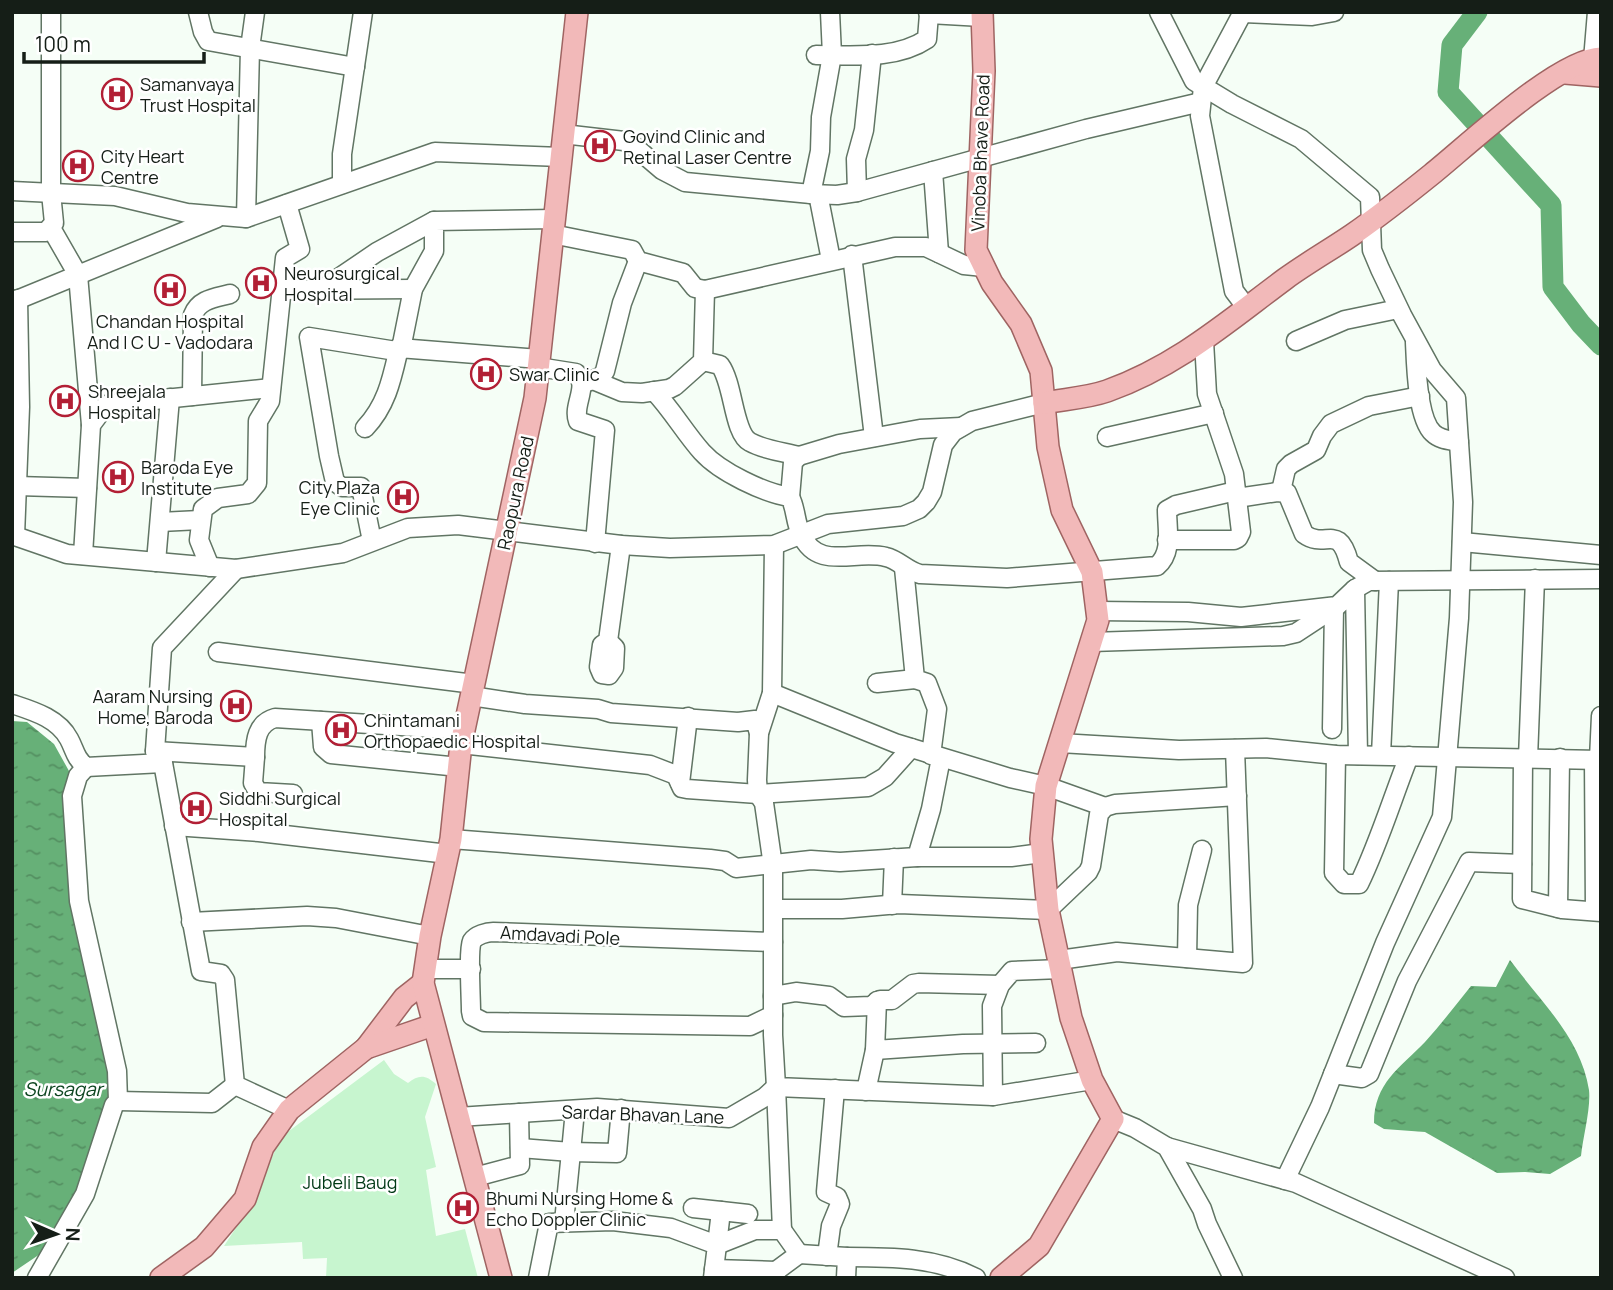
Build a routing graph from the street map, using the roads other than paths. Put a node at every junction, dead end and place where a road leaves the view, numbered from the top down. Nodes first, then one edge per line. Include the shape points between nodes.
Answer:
1 (51, 12) edge
2 (198, 12) edge
3 (255, 12) edge
4 (363, 12) edge
5 (577, 12) edge
6 (830, 12) edge
7 (1159, 12) edge
8 (1334, 12) edge
9 (1597, 12) edge
10 (929, 13) edge
11 (1243, 13) edge
12 (982, 15) edge
13 (250, 48) junction
14 (872, 54) junction
15 (824, 55) junction
16 (355, 67) junction
17 (1596, 67) edge
18 (1202, 94) junction
19 (563, 134) junction
20 (561, 157) junction
21 (980, 159) junction
22 (933, 171) junction
23 (342, 184) junction
24 (12, 191) edge
25 (857, 192) junction
26 (51, 193) junction
27 (815, 194) junction
28 (287, 204) junction
29 (220, 216) junction
30 (246, 218) junction
31 (1371, 220) junction
32 (434, 221) junction
33 (553, 227) junction
34 (51, 228) junction
35 (12, 232) edge
36 (939, 253) junction
37 (852, 256) junction
38 (831, 260) junction
39 (638, 261) junction
40 (984, 267) junction
41 (78, 275) junction
42 (413, 289) junction
43 (281, 290) junction
44 (321, 290) junction
45 (705, 290) junction
46 (230, 294) dead end
47 (15, 300) edge
48 (1247, 308) junction
49 (1398, 309) junction
50 (1415, 338) junction
51 (1204, 341) junction
52 (1296, 341) dead end
53 (399, 348) junction
54 (703, 361) junction
55 (539, 363) junction
56 (588, 382) junction
57 (271, 388) junction
58 (654, 391) junction
59 (192, 396) junction
60 (1420, 396) junction
61 (170, 398) junction
62 (1044, 402) junction
63 (1214, 413) junction
64 (91, 425) junction
65 (961, 427) junction
66 (365, 428) dead end
67 (874, 437) junction
68 (1107, 437) dead end
69 (1459, 442) junction
70 (799, 456) junction
71 (17, 486) junction
72 (87, 488) junction
73 (1281, 491) junction
74 (1237, 494) junction
75 (790, 497) junction
76 (201, 520) junction
77 (160, 522) junction
78 (508, 531) junction
79 (13, 535) edge
80 (801, 535) junction
81 (1167, 540) junction
82 (372, 541) junction
83 (1462, 542) junction
84 (595, 543) junction
85 (621, 545) junction
86 (774, 545) junction
87 (83, 555) junction
88 (1601, 555) edge
89 (156, 562) junction
90 (210, 567) junction
91 (904, 568) junction
92 (236, 569) junction
93 (1092, 572) junction
94 (1535, 579) junction
95 (1601, 579) edge
96 (1461, 580) junction
97 (1382, 581) junction
98 (1355, 589) junction
99 (1336, 607) junction
100 (1097, 611) junction
101 (608, 641) dead end
102 (1091, 642) junction
103 (218, 652) dead end
104 (915, 679) junction
105 (877, 683) dead end
106 (473, 690) junction
107 (772, 693) junction
108 (12, 704) edge
109 (1601, 716) edge
110 (688, 718) junction
111 (321, 721) junction
112 (1332, 729) dead end
113 (759, 733) junction
114 (463, 737) junction
115 (1060, 743) junction
116 (911, 748) junction
117 (1236, 749) junction
118 (1336, 755) junction
119 (1358, 755) junction
120 (1381, 755) junction
121 (936, 756) junction
122 (1409, 756) junction
123 (159, 757) junction
124 (254, 757) junction
125 (1446, 758) junction
126 (1526, 758) junction
127 (1560, 758) junction
128 (1598, 759) edge
129 (86, 767) junction
130 (459, 767) junction
131 (680, 783) junction
132 (1046, 786) junction
133 (293, 794) dead end
134 (758, 794) junction
135 (1237, 796) junction
136 (1105, 807) junction
137 (174, 826) junction
138 (450, 847) junction
139 (1202, 850) dead end
140 (1042, 853) junction
141 (917, 857) junction
142 (894, 858) junction
143 (1522, 864) junction
144 (1598, 864) edge
145 (773, 866) junction
146 (892, 905) junction
147 (1558, 908) junction
148 (774, 909) junction
149 (1048, 910) junction
150 (1598, 912) edge
151 (191, 922) junction
152 (430, 936) junction
153 (773, 942) junction
154 (1187, 958) junction
155 (1060, 965) junction
156 (471, 969) junction
157 (424, 976) junction
158 (1000, 985) junction
159 (773, 996) junction
160 (877, 1002) junction
161 (773, 1015) junction
162 (433, 1025) junction
163 (1036, 1043) dead end
164 (993, 1045) junction
165 (366, 1048) junction
166 (875, 1050) junction
167 (1333, 1074) junction
168 (1092, 1080) junction
169 (235, 1085) junction
170 (776, 1087) junction
171 (835, 1089) junction
172 (866, 1091) junction
173 (993, 1096) junction
174 (118, 1101) junction
175 (621, 1109) junction
176 (289, 1110) junction
177 (575, 1110) junction
178 (519, 1113) junction
179 (458, 1117) junction
180 (1113, 1119) junction
181 (1167, 1147) junction
182 (520, 1148) junction
183 (571, 1152) junction
184 (475, 1177) junction
185 (1285, 1180) junction
186 (693, 1208) dead end
187 (721, 1212) junction
188 (748, 1213) dead end
189 (564, 1222) junction
190 (782, 1230) junction
191 (717, 1245) junction
192 (799, 1254) junction
193 (827, 1256) junction
194 (847, 1258) junction
195 (714, 1273) edge
196 (776, 1274) edge
197 (37, 1278) edge
198 (161, 1278) edge
199 (501, 1278) edge
200 (538, 1278) edge
201 (846, 1278) edge
202 (976, 1278) edge
203 (1001, 1278) edge
204 (1234, 1278) edge
205 (1505, 1278) edge

1 - 26 street
2 - 13 street via 208,41
3 - 13 street
4 - 16 street
5 - 19 main road, Raopura Road
6 - 15 street
7 - 18 street
8 - 11 street via 1312,16
9 - 17 street
10 - 12 street
10 - 14 street via 928,39 910,48
11 - 18 street
12 - 21 main road, Vinoba Bhave Road
13 - 16 street
13 - 30 street
14 - 15 street
14 - 25 street via 864,130 856,159
15 - 27 street
16 - 23 street
17 - 31 main road via 1563,73 1510,108
18 - 21 street
18 - 31 street via 1301,139 1370,197
18 - 48 street via 1200,116 1234,291
19 - 20 main road, Raopura Road
19 - 27 street via 624,141 685,182
20 - 23 street via 435,152
20 - 33 main road, Raopura Road
21 - 22 street
21 - 40 main road, Vinoba Bhave Road via 976,250
22 - 25 street
22 - 36 street
23 - 28 street
24 - 26 street
25 - 27 street
26 - 29 street via 115,196
26 - 34 street
27 - 38 street
28 - 30 street
28 - 43 street via 300,249 285,258
29 - 30 street
29 - 41 street
31 - 48 main road
31 - 49 street via 1372,250
32 - 33 street
32 - 42 street via 434,251
32 - 44 street
33 - 39 street via 632,250
33 - 55 main road, Raopura Road
34 - 35 street
34 - 41 street
36 - 37 street via 917,245
36 - 40 street via 964,265
37 - 38 street
37 - 67 street
38 - 45 street
39 - 45 street via 683,274 695,288
39 - 56 street via 605,370
40 - 62 main road, Vinoba Bhave Road via 1021,324 1041,370
41 - 47 street
41 - 64 street
42 - 44 street
42 - 53 street
43 - 44 street
43 - 57 street
45 - 54 street
46 - 59 street via 195,307
47 - 71 street via 20,407
48 - 51 main road
49 - 50 street
49 - 52 street via 1345,320
50 - 60 street
50 - 69 street via 1456,398
51 - 62 main road via 1155,371 1104,392
51 - 63 street via 1206,382
53 - 55 street
53 - 66 street via 385,399
53 - 82 street via 309,337 335,482 361,487
54 - 58 street via 675,386
54 - 70 street via 725,371 741,433 748,442
55 - 56 street via 576,373
55 - 78 main road, Raopura Road
56 - 58 street via 622,391
56 - 84 street via 576,416 578,421 605,430
57 - 59 street
57 - 76 street via 270,401 258,421 257,483 247,494 218,498 203,509
58 - 75 street via 703,453 725,470 776,495
59 - 61 street
60 - 69 street via 1424,421 1433,433
60 - 73 street via 1369,407 1331,425 1316,450 1286,469
61 - 64 street via 106,405
61 - 77 street
62 - 65 street
62 - 93 main road, Vinoba Bhave Road via 1062,510
63 - 68 street
63 - 74 street
64 - 72 street
65 - 67 street
65 - 80 street via 943,445 932,492 919,509 903,516 828,524
67 - 70 street
69 - 83 street
70 - 75 street via 793,462
71 - 72 street
71 - 79 street
72 - 87 street
73 - 74 street
73 - 97 street via 1290,497 1304,534 1341,542 1349,562
74 - 81 street via 1170,506
74 - 81 street via 1238,538
75 - 80 street
76 - 77 street
76 - 90 street via 199,540
77 - 89 street
78 - 82 street via 458,525 408,528
78 - 84 street
78 - 106 main road, Raopura Road
79 - 87 street
80 - 86 street
80 - 91 street via 818,554 831,557 885,549
81 - 93 street via 1165,560 1157,566
82 - 92 street via 343,552
83 - 88 street
83 - 96 street
84 - 85 street
85 - 86 street
85 - 101 street
86 - 107 street
87 - 89 street
89 - 90 street
90 - 92 street
91 - 93 street via 920,574 1007,578
91 - 104 street
92 - 123 street via 162,648
93 - 100 main road, Vinoba Bhave Road
94 - 95 street
94 - 96 street
94 - 126 street
96 - 97 street
96 - 125 street
97 - 98 street via 1369,581
97 - 120 street
98 - 99 street
98 - 119 street
99 - 100 street via 1241,617
99 - 102 street via 1296,633 1283,636
99 - 112 street
100 - 102 main road, Vinoba Bhave Road
102 - 115 main road, Vinoba Bhave Road
103 - 106 street
104 - 105 street
104 - 121 street via 927,682 937,709
106 - 110 street via 525,704
106 - 114 main road, Raopura Road
107 - 113 street
107 - 116 street
108 - 129 street via 57,725
109 - 128 street
110 - 113 street via 755,720
110 - 131 street
111 - 114 street
111 - 124 street via 268,720 260,729
111 - 130 street via 323,747 331,754
113 - 134 street
114 - 130 main road, Raopura Road
114 - 131 street via 650,765 676,775
115 - 117 street
115 - 132 main road, Vinoba Bhave Road
116 - 121 street
116 - 134 street via 885,777 868,787
117 - 118 street
117 - 135 street
118 - 119 street
118 - 122 street via 1334,873 1344,884 1359,884
119 - 120 street
120 - 122 street
121 - 132 street
121 - 141 street via 931,809
122 - 125 street
123 - 124 street
123 - 129 street
123 - 137 street
124 - 133 street via 253,783 258,792
125 - 126 street
125 - 167 street via 1442,817
126 - 127 street
126 - 143 street
127 - 128 street
127 - 147 street
128 - 144 street
129 - 174 street via 72,796 79,901 117,1071
130 - 138 main road, Raopura Road
131 - 134 street via 687,789
132 - 136 street
132 - 140 main road, Vinoba Bhave Road
134 - 145 street via 764,803
135 - 136 street
135 - 154 street via 1242,963
136 - 149 street via 1099,814 1088,872
137 - 138 street
137 - 151 street
138 - 145 street via 709,859 736,868
138 - 152 main road, Raopura Road
139 - 154 street via 1188,905
140 - 141 street
140 - 149 main road, Vinoba Bhave Road
141 - 142 street
142 - 145 street
142 - 146 street
143 - 147 street via 1522,899
143 - 167 street via 1469,862 1407,982 1369,1074 1362,1078
144 - 150 street
145 - 148 street
146 - 148 street
146 - 149 street
147 - 150 street
148 - 153 street
149 - 155 main road, Vinoba Bhave Road
151 - 152 street via 307,916
151 - 169 street via 201,971 221,974 225,980
152 - 157 main road, Raopura Road
153 - 156 street, Amdavadi Pole via 487,932 471,942
153 - 159 street
154 - 155 street via 1117,952
155 - 158 street via 1012,971
155 - 168 main road, Vinoba Bhave Road
156 - 157 street
156 - 161 street, Amdavadi Pole via 472,1016 484,1021 750,1026
157 - 162 main road
157 - 165 main road
158 - 160 street via 919,983 892,1000
158 - 164 street via 992,1006
159 - 160 street via 796,992 829,996 844,1007
159 - 161 street
160 - 166 street
161 - 170 street
162 - 165 main road
162 - 179 main road
163 - 164 street
164 - 166 street
164 - 173 street
165 - 176 main road
166 - 172 street
167 - 185 street
168 - 173 street
168 - 180 main road, Vinoba Bhave Road
169 - 174 street via 212,1103
169 - 176 street
170 - 171 street
170 - 175 street, Sardar Bhavan Lane via 729,1118
170 - 190 street
171 - 172 street
171 - 193 street via 826,1192 837,1197 840,1205 831,1226
172 - 173 street
174 - 197 street via 85,1194
175 - 177 street, Sardar Bhavan Lane
175 - 183 street via 617,1153
176 - 198 main road via 263,1147 245,1199 204,1247
177 - 178 street, Sardar Bhavan Lane
177 - 183 street
178 - 179 street, Sardar Bhavan Lane
178 - 182 street
179 - 184 main road
180 - 181 street
180 - 203 main road via 1039,1246
181 - 185 street
181 - 204 street
182 - 183 street
182 - 184 street via 520,1165
183 - 189 street
184 - 199 main road
185 - 205 street
186 - 187 street
187 - 188 street
187 - 191 street
189 - 191 street via 670,1228
189 - 200 street via 549,1223
190 - 191 street via 755,1230
190 - 192 street
191 - 195 street
192 - 193 street
192 - 196 street
193 - 194 street
194 - 201 street
194 - 202 street via 893,1257 938,1263
195 - 196 street

